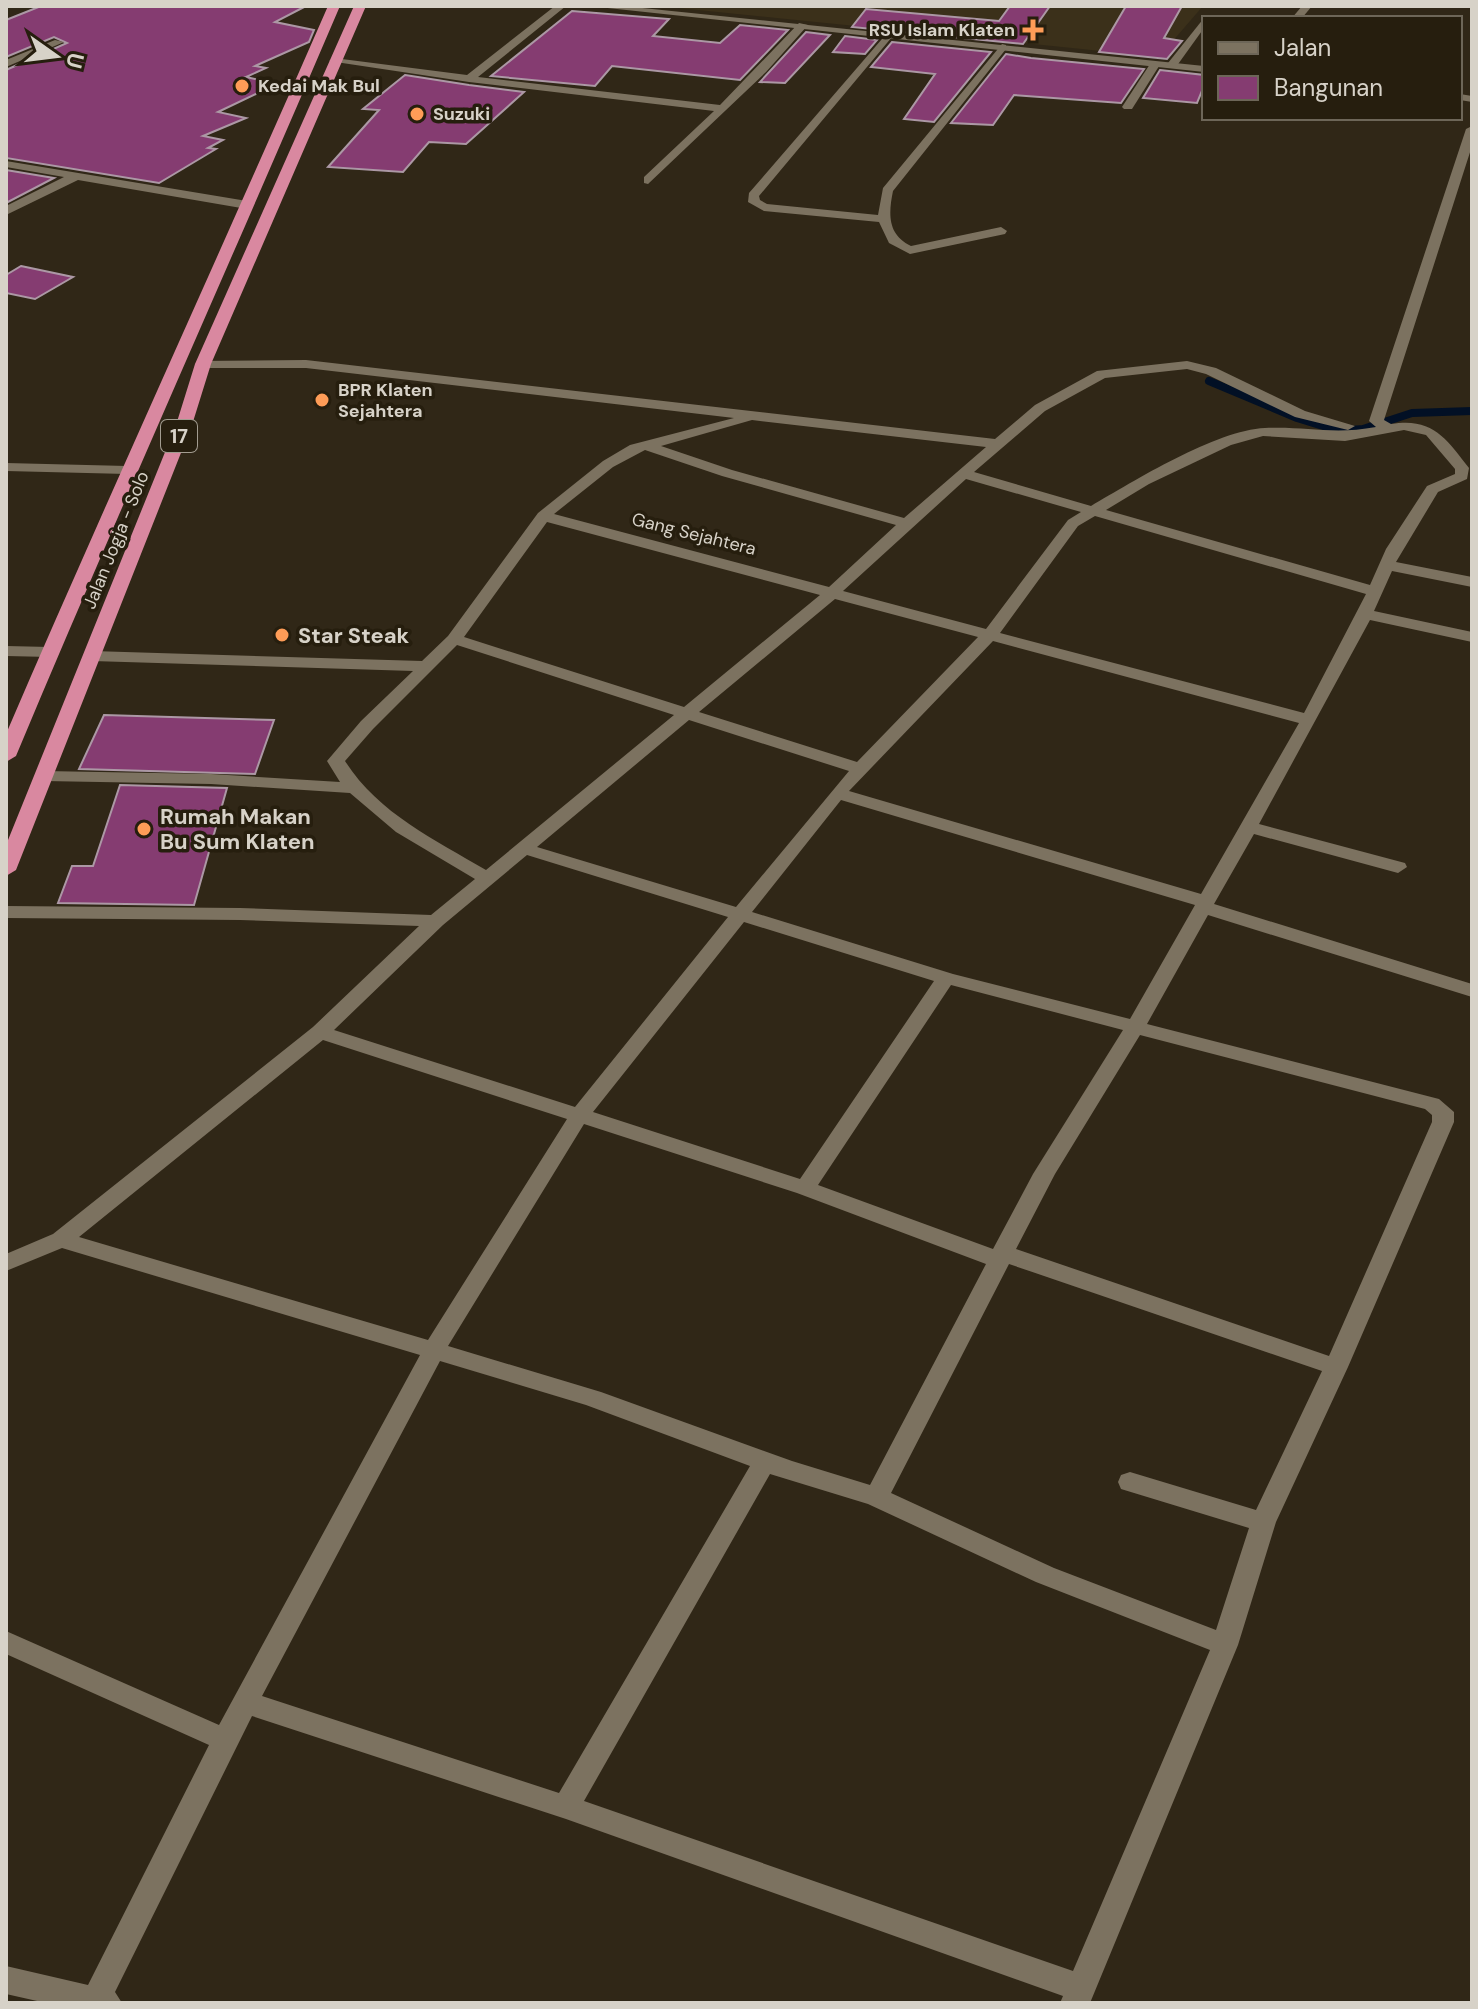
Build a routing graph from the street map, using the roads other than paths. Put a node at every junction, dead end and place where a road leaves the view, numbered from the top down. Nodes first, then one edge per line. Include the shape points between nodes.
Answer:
1 (334, 6) edge
2 (360, 6) edge
3 (561, 6) edge
4 (594, 6) edge
5 (803, 25) junction
6 (1202, 25) edge
7 (888, 35) junction
8 (59, 42) dead end
9 (1002, 47) junction
10 (334, 61) junction
11 (1156, 63) junction
12 (6, 64) edge
13 (1172, 65) junction
14 (1202, 69) edge
15 (469, 79) junction
16 (1128, 107) dead end
17 (720, 108) junction
18 (1472, 129) edge
19 (6, 164) edge
20 (76, 176) junction
21 (648, 180) dead end
22 (247, 205) junction
23 (6, 211) edge
24 (881, 219) junction
25 (1001, 231) dead end
26 (203, 364) junction
27 (757, 416) junction
28 (1382, 425) junction
29 (999, 444) junction
30 (645, 445) junction
31 (6, 467) edge
32 (127, 470) junction
33 (964, 474) junction
34 (1094, 510) junction
35 (543, 516) junction
36 (907, 523) junction
37 (1385, 565) junction
38 (1472, 582) edge
39 (834, 591) junction
40 (1376, 592) junction
41 (1365, 614) junction
42 (991, 633) junction
43 (1472, 637) edge
44 (454, 639) junction
45 (6, 651) edge
46 (50, 652) junction
47 (92, 656) junction
48 (425, 666) junction
49 (687, 713) junction
50 (1309, 720) junction
51 (6, 756) edge
52 (862, 769) junction
53 (44, 776) junction
54 (352, 788) junction
55 (837, 793) junction
56 (1248, 827) junction
57 (522, 848) junction
58 (1398, 867) dead end
59 (6, 870) edge
60 (487, 878) junction
61 (1205, 905) junction
62 (6, 912) edge
63 (739, 917) junction
64 (436, 921) junction
65 (946, 978) junction
66 (1472, 991) edge
67 (1134, 1029) junction
68 (320, 1032) junction
69 (579, 1116) junction
70 (805, 1188) junction
71 (61, 1240) junction
72 (1000, 1257) junction
73 (6, 1263) edge
74 (434, 1350) junction
75 (1336, 1367) junction
76 (765, 1461) junction
77 (1130, 1482) dead end
78 (876, 1497) junction
79 (1263, 1522) junction
80 (6, 1642) edge
81 (1225, 1645) junction
82 (245, 1702) junction
83 (225, 1740) junction
84 (566, 1807) junction
85 (6, 1980) edge
86 (1078, 1995) edge
87 (102, 2001) edge

1 - 22 highway, Jalan Jogja - Solo / 17
2 - 10 highway, Jalan Jogja - Solo / 17
3 - 15 street
4 - 5 street
5 - 7 street
5 - 17 street
6 - 13 street
7 - 9 street
7 - 24 street via 753,196 764,207
8 - 12 street
9 - 11 street
9 - 24 street via 887,191
10 - 15 street
10 - 26 highway, Jalan Jogja - Solo / 17
11 - 13 street
11 - 16 street
13 - 14 street
15 - 17 street
17 - 21 street
18 - 28 street
19 - 20 street
20 - 22 street
20 - 23 street
22 - 32 highway, Jalan Jogja - Solo / 17
24 - 25 street via 890,237 910,250
26 - 27 street via 306,364
26 - 47 highway, Jalan Jogja - Solo / 17
27 - 29 street
27 - 30 street
28 - 29 street via 1322,422 1211,371 1175,365 1102,374 1040,408
28 - 34 street via 1345,437 1263,432 1244,436
28 - 37 street via 1431,432 1462,468 1462,476 1432,489
29 - 33 street
30 - 35 street via 608,464
30 - 36 street
31 - 32 street
32 - 46 highway, Jalan Jogja - Solo / 17
33 - 34 street
33 - 36 street
34 - 40 street
34 - 42 street via 1073,523
35 - 39 street, Gang Sejahtera
35 - 44 street
36 - 39 street
37 - 38 street
37 - 40 street
39 - 42 street, Gang Sejahtera
39 - 49 street
40 - 41 street
41 - 43 street
41 - 50 street
42 - 50 street, Gang Sejahtera
42 - 52 street
44 - 48 street
44 - 49 street
45 - 46 street
46 - 51 highway, Jalan Jogja - Solo / 17
47 - 48 street
47 - 53 highway, Jalan Jogja - Solo / 17
48 - 54 street via 336,761
49 - 52 street
49 - 57 street
50 - 56 street
52 - 55 street
53 - 54 street
53 - 59 highway, Jalan Jogja - Solo / 17
54 - 60 street via 412,833
55 - 61 street
55 - 63 street
56 - 58 street
56 - 61 street
57 - 60 street
57 - 63 street
60 - 64 street
61 - 66 street
61 - 67 street
62 - 64 street
63 - 65 street
63 - 69 street
64 - 68 street
65 - 67 street
65 - 70 street
67 - 72 street via 1044,1174
67 - 75 street via 1432,1104 1443,1112
68 - 69 street
68 - 71 street
69 - 70 street
69 - 74 street
70 - 72 street
71 - 73 street
71 - 74 street
72 - 75 street
72 - 78 street
74 - 76 street via 593,1398
74 - 82 street
75 - 79 street
76 - 78 street
76 - 84 street
77 - 79 street
78 - 81 street via 1045,1575
79 - 81 street
80 - 83 street
81 - 86 street
82 - 83 street
82 - 84 street
83 - 87 street
84 - 86 street
85 - 87 street

